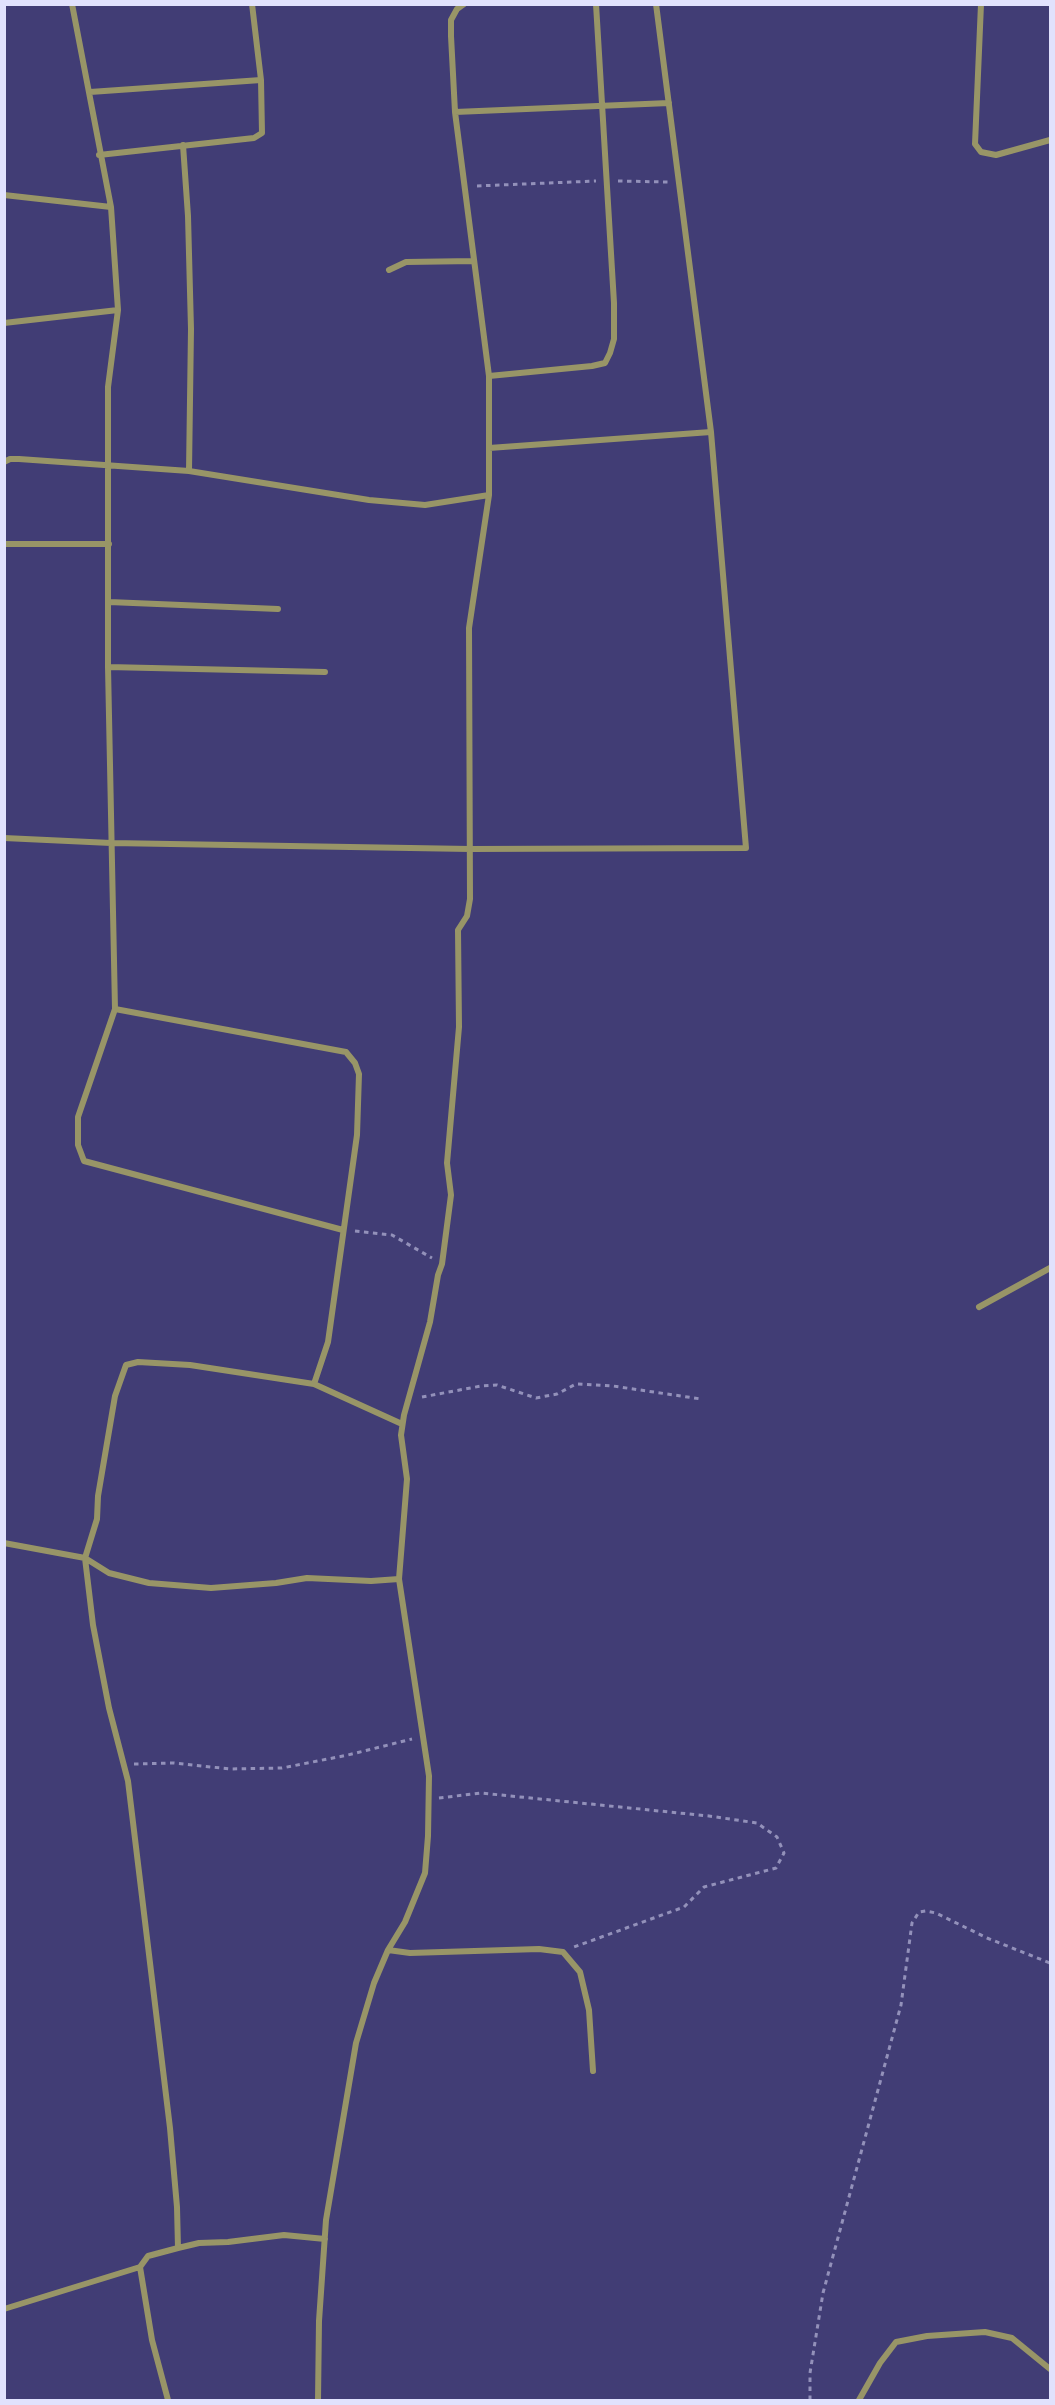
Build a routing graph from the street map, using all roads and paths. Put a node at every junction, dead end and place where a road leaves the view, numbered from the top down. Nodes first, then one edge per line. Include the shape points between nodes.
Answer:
1 (72, 4) edge
2 (252, 4) edge
3 (464, 4) edge
4 (596, 4) edge
5 (656, 4) edge
6 (981, 4) edge
7 (261, 80) junction
8 (90, 92) junction
9 (669, 103) junction
10 (604, 107) junction
11 (455, 112) junction
12 (1050, 140) edge
13 (183, 145) junction
14 (99, 155) junction
15 (608, 180) junction
16 (679, 182) junction
17 (464, 187) junction
18 (4, 195) edge
19 (111, 207) junction
20 (474, 261) junction
21 (389, 270) dead end
22 (118, 309) junction
23 (4, 323) edge
24 (489, 376) junction
25 (711, 432) junction
26 (489, 448) junction
27 (4, 462) edge
28 (108, 466) junction
29 (189, 471) junction
30 (489, 495) junction
31 (4, 544) edge
32 (109, 544) junction
33 (109, 602) junction
34 (278, 609) dead end
35 (108, 667) junction
36 (325, 672) dead end
37 (4, 838) edge
38 (111, 843) junction
39 (470, 849) junction
40 (115, 1009) junction
41 (343, 1230) junction
42 (442, 1264) junction
43 (1050, 1268) edge
44 (980, 1307) dead end
45 (314, 1384) junction
46 (701, 1399) dead end
47 (408, 1400) junction
48 (402, 1424) junction
49 (4, 1544) edge
50 (85, 1558) junction
51 (399, 1579) junction
52 (423, 1736) junction
53 (124, 1764) junction
54 (429, 1800) junction
55 (388, 1950) junction
56 (563, 1952) junction
57 (1050, 1963) edge
58 (593, 2071) dead end
59 (325, 2239) junction
60 (178, 2248) junction
61 (140, 2267) junction
62 (4, 2309) edge
63 (1050, 2369) edge
64 (168, 2400) edge
65 (318, 2400) edge
66 (810, 2400) edge
67 (859, 2400) edge

1 - 8 street
2 - 7 street
3 - 11 street via 451,20
4 - 10 street
5 - 9 street
6 - 12 street via 975,144 981,152 996,155
7 - 8 street
7 - 13 street via 262,133 254,138
8 - 14 street
9 - 10 street
9 - 16 street
10 - 11 street
10 - 15 street
11 - 17 street
13 - 14 street
13 - 29 street via 191,329
14 - 19 street
15 - 16 path
15 - 17 path
15 - 24 street via 614,339 605,363
16 - 25 street
17 - 20 street
18 - 19 street
19 - 22 street
20 - 21 street via 406,262
20 - 24 street
22 - 23 street
22 - 28 street via 108,387
24 - 26 street
25 - 26 street
25 - 39 street via 746,848
26 - 30 street
27 - 28 street via 19,459
28 - 29 street
28 - 32 street
29 - 30 street via 369,500 425,505
30 - 39 street via 469,628
31 - 32 street
32 - 33 street
33 - 34 street
33 - 35 street
35 - 36 street
35 - 38 street
37 - 38 street
38 - 39 street
38 - 40 street
39 - 42 street via 470,899 467,916 458,930 459,1027 447,1163 451,1195
40 - 41 street via 346,1052 360,1074 357,1135
40 - 41 street via 78,1117 78,1145 84,1161
41 - 42 path via 392,1235
41 - 45 street via 328,1342
42 - 47 street
43 - 44 street
45 - 48 street
45 - 50 street via 190,1365 126,1365 115,1396 97,1519
46 - 47 path via 576,1384 536,1398 497,1385
47 - 48 street
48 - 51 street via 407,1479
49 - 50 street
50 - 51 street via 109,1573 149,1583 211,1588 307,1578
50 - 53 street via 93,1625
51 - 52 street
52 - 53 path via 282,1768
52 - 54 street
53 - 60 street via 170,2128
54 - 55 street via 425,1873 405,1922
54 - 56 path via 481,1793 709,1816 757,1822 777,1837 784,1852 776,1868 704,1887 684,1907
55 - 56 street
55 - 59 street via 356,2043
56 - 58 street via 580,1972 585,1991
57 - 66 path via 936,1913 919,1912 912,1923 901,2005 822,2293 810,2373
59 - 60 street via 284,2235
59 - 65 street
60 - 61 street via 148,2256
61 - 62 street
61 - 64 street via 152,2340
63 - 67 street via 1012,2338 985,2332 927,2336 896,2342 879,2363

